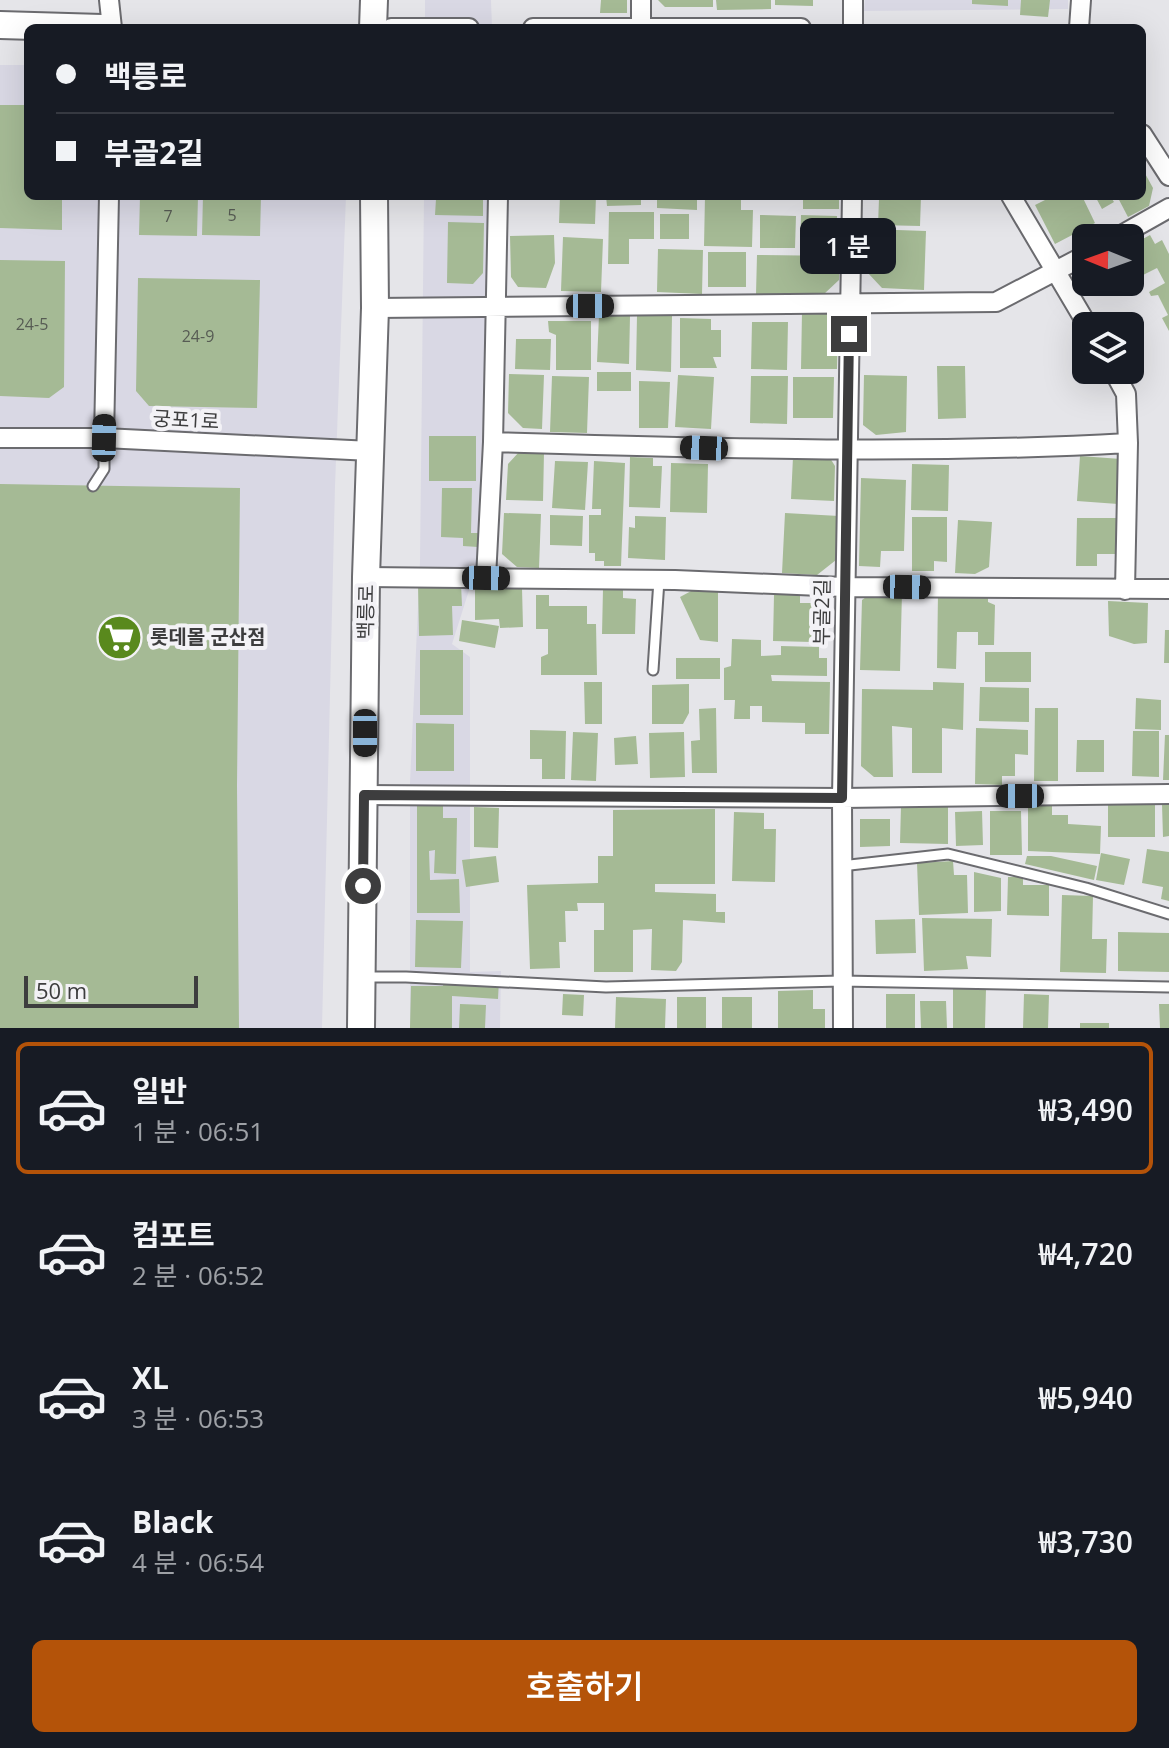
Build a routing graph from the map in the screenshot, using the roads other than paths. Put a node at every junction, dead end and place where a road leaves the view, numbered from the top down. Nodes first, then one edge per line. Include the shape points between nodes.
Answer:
1 (109, 0) edge
2 (374, 0) edge
3 (641, 0) edge
4 (853, 0) edge
5 (1081, 0) edge
6 (112, 24) edge
7 (373, 24) edge
8 (641, 24) edge
9 (853, 24) edge
10 (1079, 24) edge
11 (0, 25) edge
12 (24, 26) edge
13 (1146, 140) edge
14 (1169, 176) edge
15 (109, 200) edge
16 (374, 200) edge
17 (498, 200) edge
18 (852, 200) edge
19 (1013, 200) edge
20 (1169, 208) edge
21 (1141, 224) edge
22 (1072, 263) edge
23 (1057, 271) junction
24 (850, 304) junction
25 (496, 306) junction
26 (375, 308) junction
27 (1080, 312) edge
28 (1121, 384) edge
29 (0, 438) edge
30 (104, 438) junction
31 (493, 442) junction
32 (1128, 443) junction
33 (847, 450) junction
34 (371, 451) junction
35 (93, 486) dead end
36 (366, 577) junction
37 (486, 578) junction
38 (659, 580) junction
39 (844, 587) junction
40 (1169, 589) edge
41 (1125, 590) junction
42 (653, 670) dead end
43 (1169, 794) edge
44 (364, 795) junction
45 (842, 798) junction
46 (841, 866) junction
47 (1169, 914) edge
48 (362, 978) junction
49 (841, 981) junction
50 (1169, 987) edge
51 (361, 1028) edge
52 (843, 1028) edge

1 - 6 street
2 - 7 street
3 - 8 street
4 - 9 street
5 - 10 street
11 - 12 street
13 - 14 street
15 - 30 street
16 - 26 street, 백릉로
17 - 25 street
18 - 24 street, 부골2길
19 - 23 street
20 - 21 street
22 - 23 street
23 - 24 street via 996,302
23 - 27 street
24 - 25 street
24 - 33 street, 부골2길
25 - 26 street
25 - 31 street
26 - 34 street, 백릉로
28 - 32 street via 1126,394
29 - 30 street, 궁포1로
30 - 34 street, 궁포1로
30 - 35 lane via 104,469
31 - 33 street
31 - 37 street
32 - 33 street
32 - 41 street
33 - 39 street, 부골2길
34 - 36 street, 백릉로
36 - 37 street
36 - 44 street, 백릉로
37 - 38 street
38 - 39 street
38 - 42 lane
39 - 41 street
39 - 45 street, 부골2길
40 - 41 street
43 - 45 street
44 - 45 street
44 - 48 street, 백릉로
45 - 46 street, 부골2길
46 - 47 lane via 948,854
46 - 49 street, 부골2길
48 - 49 lane via 606,987
48 - 51 street, 백릉로
49 - 50 lane
49 - 52 street, 부골2길

